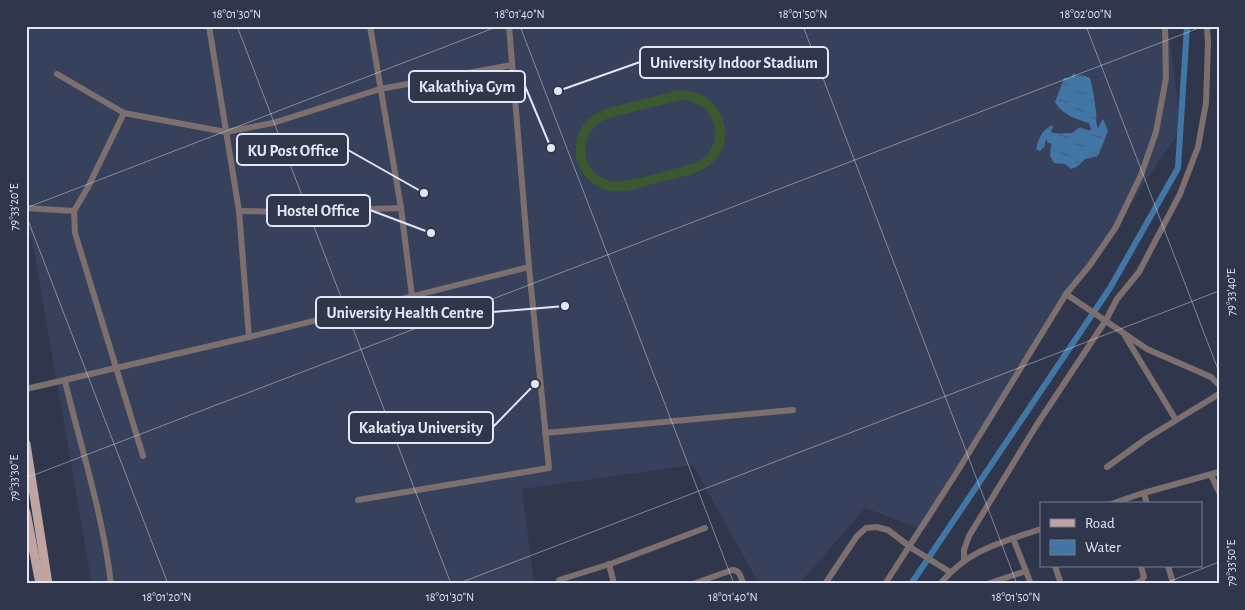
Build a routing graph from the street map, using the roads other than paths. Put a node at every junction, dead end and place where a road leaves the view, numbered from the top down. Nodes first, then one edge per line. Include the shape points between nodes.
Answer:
1 (210, 26) edge
2 (370, 26) edge
3 (508, 26) edge
4 (1165, 26) edge
5 (1207, 26) edge
6 (512, 65) junction
7 (57, 74) dead end
8 (380, 88) junction
9 (124, 113) junction
10 (226, 132) junction
11 (26, 208) edge
12 (401, 208) junction
13 (74, 211) junction
14 (239, 211) junction
15 (529, 267) junction
16 (1066, 294) junction
17 (412, 296) junction
18 (1104, 319) junction
19 (1124, 335) junction
20 (250, 337) junction
21 (117, 368) junction
22 (65, 381) junction
23 (1219, 385) edge
24 (26, 389) edge
25 (1219, 394) edge
26 (793, 410) dead end
27 (1176, 420) junction
28 (545, 433) junction
29 (26, 444) edge
30 (143, 456) dead end
31 (1107, 467) dead end
32 (1219, 472) edge
33 (1211, 475) junction
34 (1219, 492) edge
35 (1144, 493) junction
36 (358, 500) dead end
37 (1116, 502) edge
38 (1146, 502) edge
39 (27, 518) edge
40 (705, 528) dead end
41 (1040, 529) edge
42 (1013, 538) junction
43 (29, 542) edge
44 (911, 547) junction
45 (964, 560) junction
46 (609, 564) junction
47 (1056, 568) edge
48 (1142, 568) edge
49 (1169, 568) edge
50 (947, 570) junction
51 (1026, 571) junction
52 (1173, 582) dead end
53 (40, 584) edge
54 (48, 584) edge
55 (110, 584) edge
56 (560, 584) edge
57 (614, 584) edge
58 (693, 584) edge
59 (743, 584) edge
60 (825, 584) edge
61 (885, 584) edge
62 (940, 584) edge
63 (987, 584) edge
64 (1031, 584) edge
65 (1062, 584) edge
66 (1134, 584) edge

1 - 10 street
2 - 8 street
3 - 6 street
4 - 16 street via 1166,78 1156,132 1141,175 1116,227
5 - 18 street via 1206,103 1198,146 1180,194 1139,272
6 - 8 street
6 - 15 street
7 - 9 street
8 - 10 street via 273,123
8 - 12 street
9 - 10 street
9 - 13 street
10 - 14 street
11 - 13 street
12 - 14 street
12 - 17 street
13 - 21 street via 75,233
14 - 20 street
15 - 17 street
15 - 28 street
16 - 18 street
16 - 44 street
17 - 20 street
18 - 19 street
18 - 45 street via 969,536
19 - 23 street via 1153,352 1210,377
19 - 27 street
20 - 21 street
21 - 22 street
21 - 30 street
22 - 24 street
22 - 55 street via 94,498
25 - 27 street
26 - 28 street
27 - 31 street
28 - 36 street via 548,468
29 - 54 main road
32 - 33 street
33 - 34 street
33 - 35 street
35 - 37 street
35 - 38 street
39 - 43 main road
40 - 46 street
41 - 42 street
42 - 45 street
42 - 51 street
43 - 53 main road
44 - 50 street
44 - 60 street via 888,530 866,528 857,536
44 - 61 street
45 - 50 street
46 - 56 street via 559,580
46 - 57 street
47 - 65 street
48 - 66 street via 1144,577
49 - 52 street
50 - 62 street
51 - 63 street
51 - 64 street
58 - 59 street via 732,570 739,573

